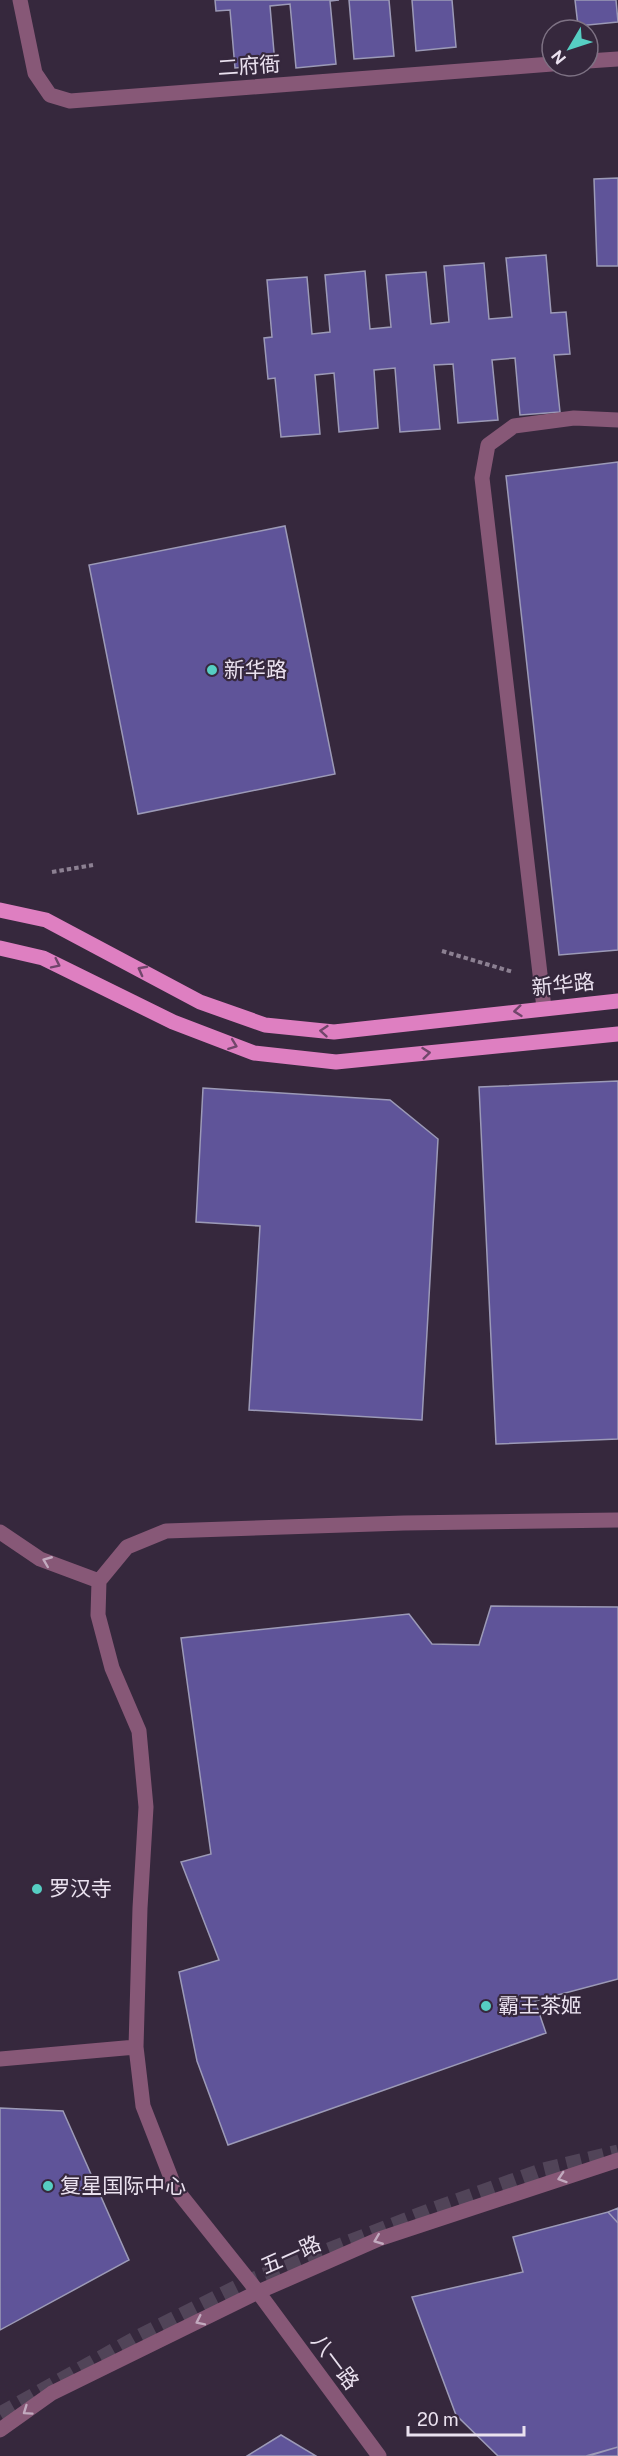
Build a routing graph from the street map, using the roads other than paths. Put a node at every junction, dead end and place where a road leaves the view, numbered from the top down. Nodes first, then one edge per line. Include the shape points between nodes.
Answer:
1 (20, 0) edge
2 (618, 59) edge
3 (600, 60) edge
4 (540, 65) edge
5 (618, 420) edge
6 (0, 909) edge
7 (0, 948) edge
8 (618, 1001) edge
9 (544, 1008) junction
10 (618, 1034) edge
11 (618, 1520) edge
12 (0, 1532) edge
13 (99, 1581) junction
14 (136, 2047) junction
15 (0, 2059) edge
16 (618, 2160) edge
17 (258, 2292) junction
18 (0, 2430) edge
19 (379, 2456) edge

1 - 4 street, 二府衙 via 35,73 50,95 70,101
2 - 3 street
5 - 9 street via 574,418 514,426 489,445 482,478
9 -> 6 main road, 新华路 via 334,1032 266,1025 200,1002 46,920
7 -> 10 main road via 44,958 174,1022 254,1053 336,1062
8 - 9 main road, 新华路
11 - 13 street via 166,1531 127,1547
13 -> 12 street via 40,1559
13 - 14 street, 八一路 via 98,1616 112,1668 139,1731 146,1807
14 - 15 street
14 - 17 street, 八一路 via 143,2106 175,2188
16 -> 17 street, 五一路 via 380,2239
17 -> 18 street, 五一路 via 52,2394
17 - 19 street, 八一路

